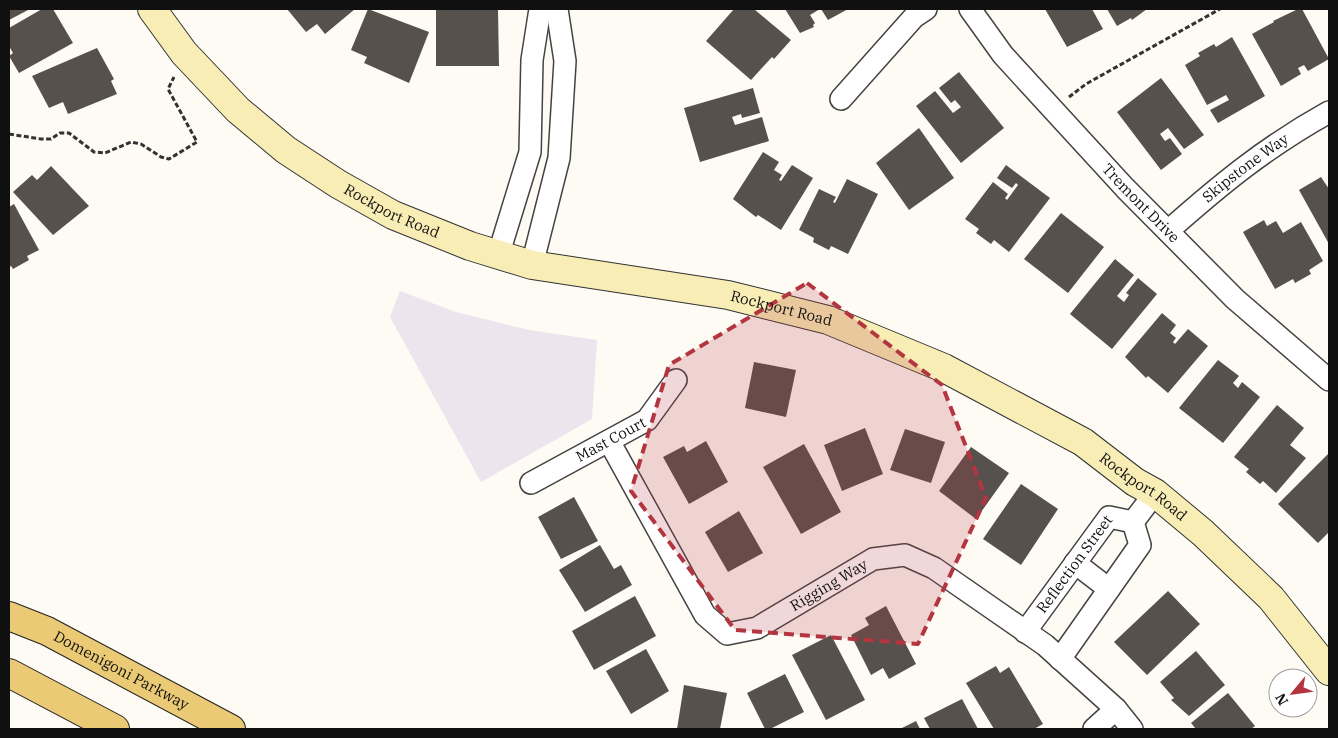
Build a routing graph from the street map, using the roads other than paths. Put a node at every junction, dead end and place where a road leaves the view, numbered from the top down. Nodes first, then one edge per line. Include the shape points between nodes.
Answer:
1 (152, 9) edge
2 (540, 9) edge
3 (557, 9) edge
4 (926, 9) edge
5 (970, 9) edge
6 (531, 84) junction
7 (563, 84) junction
8 (841, 99) dead end
9 (1329, 112) edge
10 (1168, 231) junction
11 (498, 256) junction
12 (532, 265) junction
13 (676, 380) dead end
14 (1329, 380) edge
15 (609, 441) junction
16 (532, 483) dead end
17 (1155, 493) junction
18 (1133, 522) junction
19 (1075, 563) junction
20 (1109, 589) junction
21 (9, 616) edge
22 (1025, 632) junction
23 (1060, 659) junction
24 (1329, 671) edge
25 (9, 673) edge
26 (1116, 709) junction
27 (115, 729) edge
28 (231, 729) edge
29 (1094, 729) edge
30 (1132, 729) edge

1 - 11 street, Rockport Road via 184,54 238,110 286,150 394,215
2 - 6 street
3 - 7 street via 565,61
4 - 8 street via 914,17
5 - 10 street, Tremont Drive via 1003,55 1052,110
6 - 7 street
6 - 11 street via 530,152
7 - 12 street via 559,158
9 - 10 street, Skipstone Way via 1269,148 1229,177
10 - 14 street, Tremont Drive via 1235,299
11 - 12 street, Rockport Road
12 - 17 street, Rockport Road via 728,295 828,320 944,368 1083,442 1135,482
13 - 15 street, Mast Court via 647,420
15 - 16 street, Mast Court
15 - 22 street, Rigging Way via 705,615 727,634 757,628 873,559 905,555 934,568
17 - 18 street, Reflection Street
17 - 24 street, Rockport Road via 1203,533 1270,598
18 - 19 street, Reflection Street via 1109,517
18 - 20 street, Reflection Street via 1140,546
19 - 20 street
19 - 22 street, Reflection Street
20 - 23 street, Reflection Street
21 - 28 main road, Domenigoni Parkway via 47,631
22 - 23 street, Rigging Way
23 - 26 street, Rigging Way
25 - 27 main road
26 - 29 street
26 - 30 street, Rigging Way

